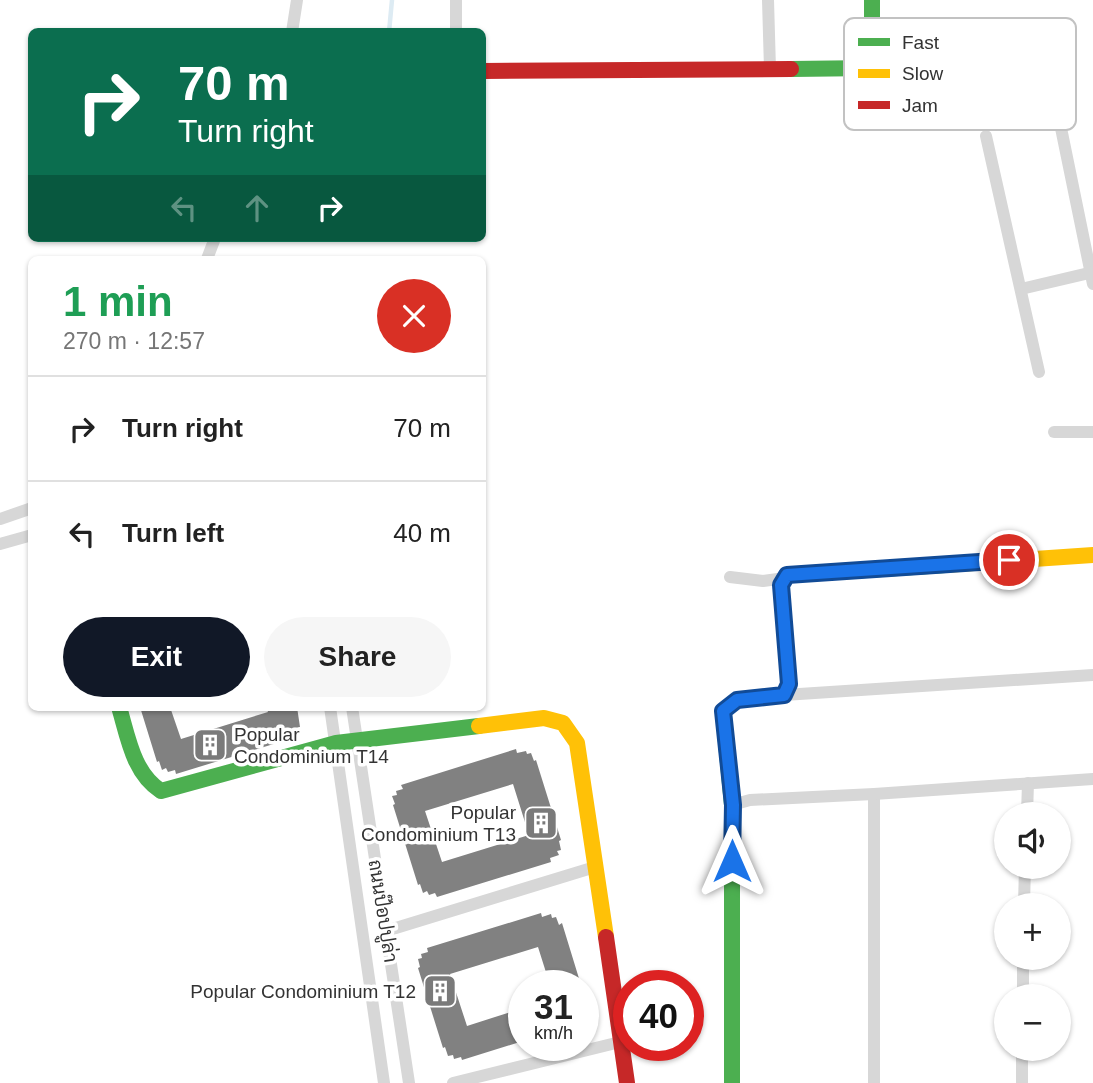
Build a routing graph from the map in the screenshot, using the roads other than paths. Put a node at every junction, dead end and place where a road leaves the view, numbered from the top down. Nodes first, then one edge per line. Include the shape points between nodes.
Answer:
1 (297, 0) edge
2 (456, 0) edge
3 (768, 0) edge
4 (872, 0) edge
5 (872, 18) edge
6 (293, 28) edge
7 (456, 28) edge
8 (844, 68) edge
9 (770, 69) junction
10 (486, 71) edge
11 (1062, 130) edge
12 (986, 136) dead end
13 (1086, 219) edge
14 (1092, 276) edge
15 (1021, 289) junction
16 (1039, 372) dead end
17 (1054, 432) dead end
18 (1093, 432) edge
19 (28, 509) edge
20 (0, 519) edge
21 (28, 536) edge
22 (0, 544) edge
23 (1093, 555) edge
24 (730, 577) dead end
25 (785, 578) junction
26 (1093, 675) edge
27 (784, 695) junction
28 (120, 711) edge
29 (332, 711) edge
30 (353, 711) edge
31 (358, 739) junction
32 (336, 743) junction
33 (1093, 779) edge
34 (1028, 783) junction
35 (874, 794) junction
36 (1027, 802) edge
37 (733, 805) junction
38 (595, 867) junction
39 (386, 931) junction
40 (613, 993) edge
41 (613, 1044) edge
42 (623, 1061) edge
43 (1023, 1061) edge
44 (384, 1083) edge
45 (410, 1083) edge
46 (453, 1083) edge
47 (627, 1083) edge
48 (732, 1083) edge
49 (874, 1083) edge
50 (1022, 1083) edge

1 - 6 street
2 - 7 street
3 - 9 street
4 - 5 street
8 - 9 street
9 - 10 street
11 - 13 street
12 - 15 street
13 - 14 street
14 - 15 street
15 - 16 street
17 - 18 street
19 - 20 street
21 - 22 street
23 - 25 street
24 - 25 street
25 - 27 street via 781,585 789,684
26 - 27 street
27 - 37 street via 737,700 723,711
28 - 32 street via 142,776 160,791
29 - 32 street, ถนนป๊อปปูล่า
30 - 31 street, ถนนป๊อปปูล่า
31 - 32 street
31 - 38 street via 544,718 563,723 577,743
31 - 39 street, ถนนป๊อปปูล่า
32 - 44 street, ถนนป๊อปปูล่า
33 - 34 street
34 - 35 street
34 - 36 street
35 - 37 street via 750,800
35 - 49 street
37 - 48 street
38 - 39 street
38 - 40 street
39 - 45 street, ถนนป๊อปปูล่า
41 - 46 street
42 - 47 street
43 - 50 street

